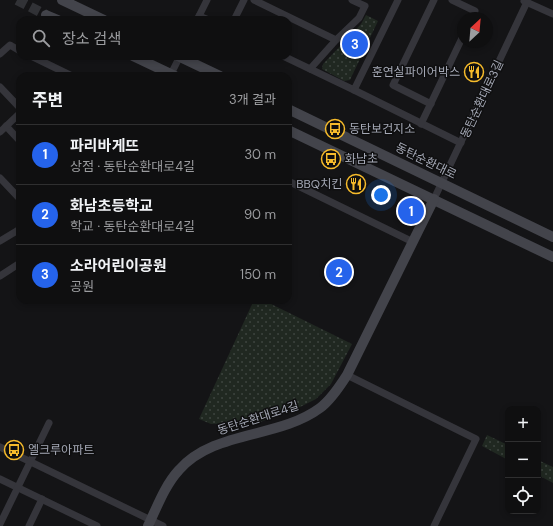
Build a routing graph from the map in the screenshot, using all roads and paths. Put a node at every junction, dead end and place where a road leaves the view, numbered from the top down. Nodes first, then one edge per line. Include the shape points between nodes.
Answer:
1 (62, 0) edge
2 (207, 0) edge
3 (244, 0) edge
4 (254, 0) edge
5 (352, 0) edge
6 (398, 0) edge
7 (434, 0) edge
8 (452, 0) edge
9 (525, 1) edge
10 (366, 3) edge
11 (475, 12) edge
12 (46, 14) tunnel mouth
13 (553, 14) edge
14 (50, 16) edge
15 (96, 16) edge
16 (199, 16) edge
17 (236, 16) edge
18 (287, 16) edge
19 (292, 19) edge
20 (336, 40) junction
21 (457, 48) edge
22 (16, 49) edge
23 (0, 54) edge
24 (37, 60) edge
25 (141, 60) edge
26 (178, 60) edge
27 (187, 60) edge
28 (291, 60) edge
29 (310, 69) junction
30 (57, 72) edge
31 (166, 72) edge
32 (173, 72) edge
33 (212, 72) edge
34 (0, 87) edge
35 (354, 90) junction
36 (16, 104) edge
37 (431, 104) junction
38 (292, 111) edge
39 (16, 117) edge
40 (422, 124) junction
41 (6, 126) junction
42 (0, 132) edge
43 (292, 132) edge
44 (16, 137) edge
45 (460, 143) junction
46 (342, 156) junction
47 (402, 164) junction
48 (0, 178) edge
49 (292, 183) edge
50 (442, 183) junction
51 (16, 195) edge
52 (434, 199) junction
53 (475, 199) junction
54 (467, 215) junction
55 (0, 232) edge
56 (16, 232) edge
57 (553, 237) edge
58 (3, 240) edge
59 (413, 242) junction
60 (553, 257) edge
61 (16, 266) edge
62 (0, 276) edge
63 (347, 375) junction
64 (49, 423) dead end
65 (0, 447) edge
66 (30, 462) junction
67 (0, 479) edge
68 (18, 487) junction
69 (42, 499) junction
70 (150, 523) edge
71 (0, 524) edge
72 (29, 526) edge
73 (97, 526) edge
74 (162, 526) edge
75 (434, 526) edge

1 - 15 main road
2 - 16 street
3 - 17 street
4 - 18 street
5 - 10 street
6 - 35 street
7 - 37 street via 393,85
8 - 11 street
9 - 13 street
9 - 45 street, 동탄순환대로3길
10 - 20 street via 359,18
12 - 14 main road
19 - 20 street
20 - 29 street
21 - 37 street
22 - 23 street via 10,46
24 - 30 street
25 - 31 main road
26 - 32 street
27 - 33 main road
28 - 29 street
29 - 35 street
34 - 36 street
35 - 40 street
37 - 40 street
38 - 47 main road, 동탄순환대로
39 - 41 street
40 - 45 street
41 - 42 street
41 - 44 street
43 - 46 main road
45 - 50 street, 동탄순환대로3길
46 - 47 main road via 400,177 404,172
46 - 52 main road
47 - 50 main road, 동탄순환대로
48 - 51 street
49 - 59 street
50 - 52 street, 동탄순환대로3길
50 - 53 main road, 동탄순환대로
52 - 54 main road
52 - 59 main road, 동탄순환대로4길
53 - 54 main road via 468,201 464,206
53 - 57 main road, 동탄순환대로
54 - 60 main road
55 - 58 street
56 - 58 street
59 - 63 main road, 동탄순환대로4길
61 - 62 street
63 - 70 main road, 동탄순환대로4길 via 321,407 306,417 290,424 221,443 189,460 169,484
63 - 75 street via 476,439
64 - 66 street
65 - 66 street
66 - 68 street
66 - 70 street
67 - 68 street
68 - 69 street
68 - 71 street
69 - 72 street
69 - 73 street
70 - 74 street

